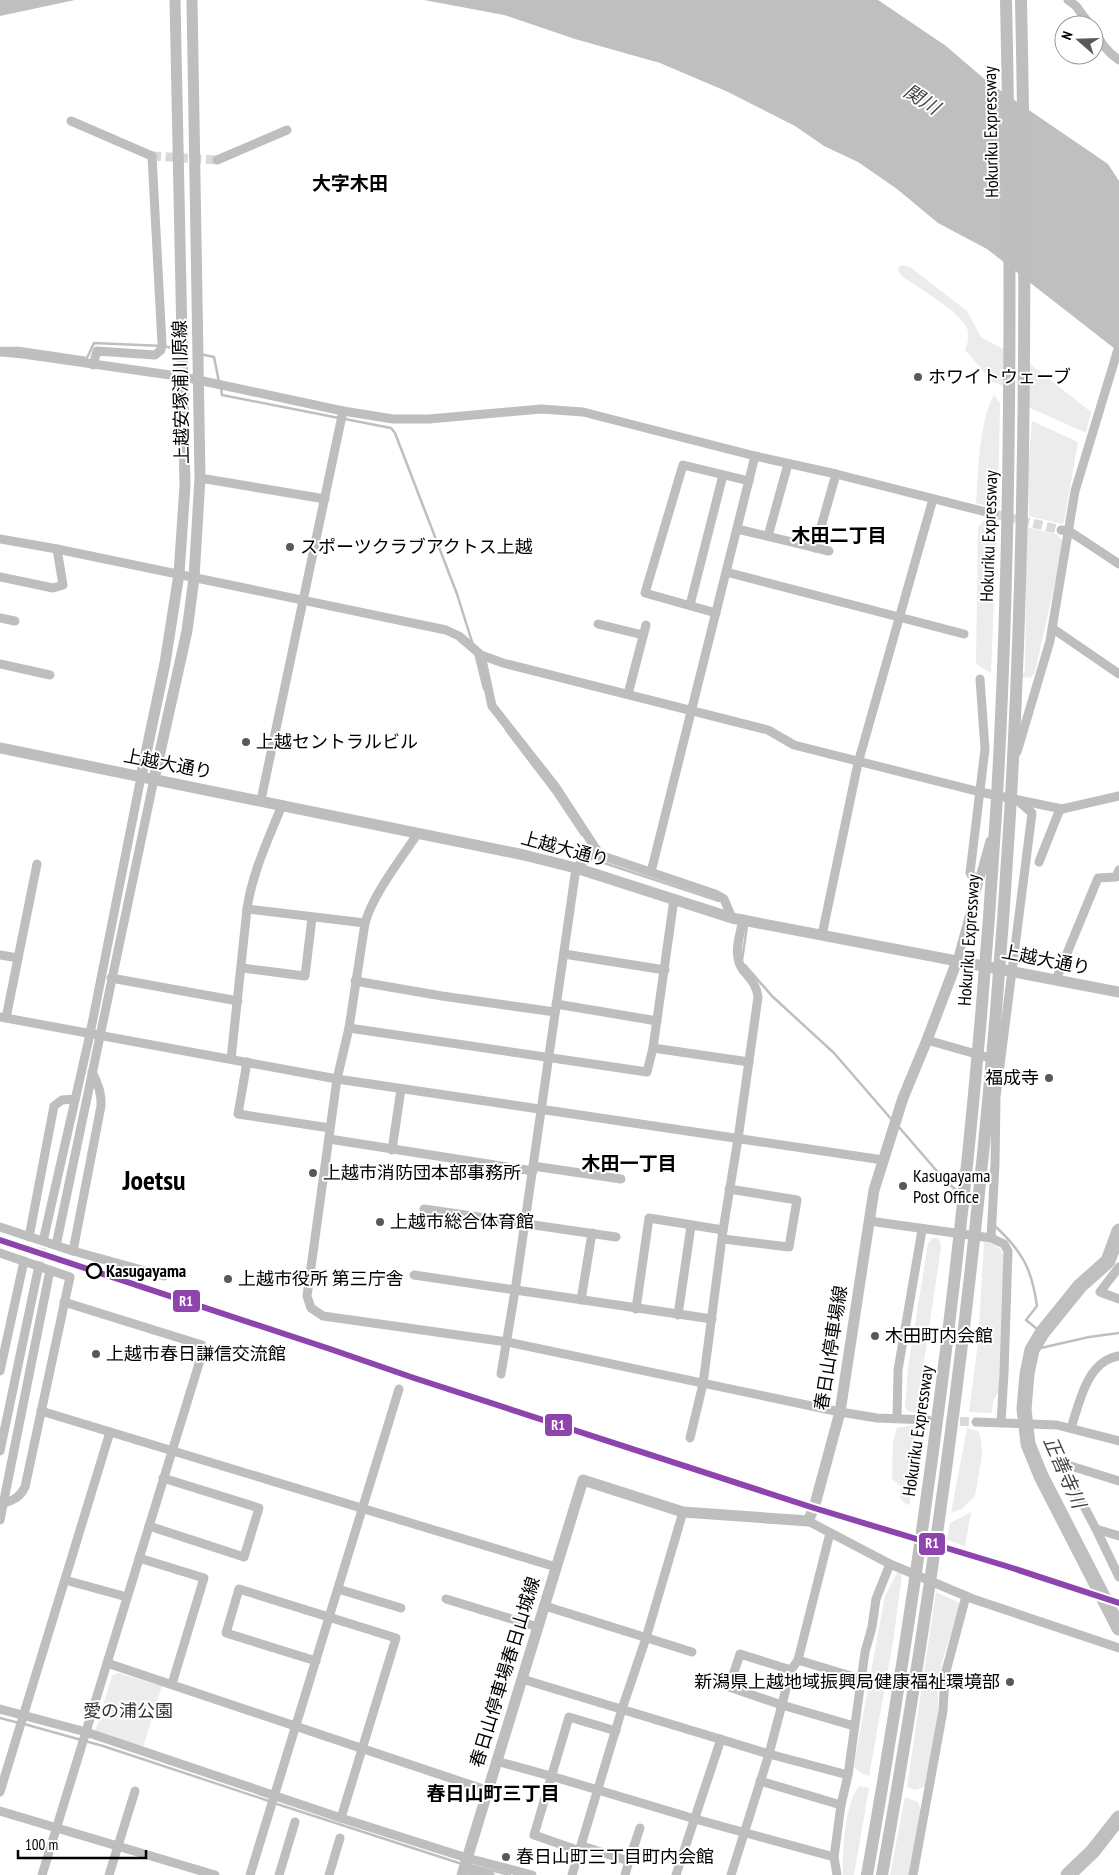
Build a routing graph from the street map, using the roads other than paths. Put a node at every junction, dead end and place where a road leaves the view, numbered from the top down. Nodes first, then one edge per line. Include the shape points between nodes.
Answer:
1 (175, 0) edge
2 (192, 0) edge
3 (1006, 0) edge
4 (1068, 0) edge
5 (1021, 1) edge
6 (1083, 15) edge
7 (1104, 48) edge
8 (1119, 60) edge
9 (71, 121) dead end
10 (286, 130) dead end
11 (217, 160) tunnel mouth
12 (1119, 346) edge
13 (0, 352) edge
14 (92, 365) junction
15 (184, 378) junction
16 (197, 380) junction
17 (343, 412) junction
18 (755, 456) junction
19 (788, 464) junction
20 (836, 474) junction
21 (723, 475) junction
22 (200, 478) junction
23 (749, 481) junction
24 (325, 499) junction
25 (933, 499) junction
26 (994, 514) tunnel mouth
27 (737, 529) junction
28 (1065, 530) junction
29 (768, 536) junction
30 (0, 539) edge
31 (815, 548) junction
32 (57, 549) junction
33 (829, 551) dead end
34 (1119, 564) edge
35 (726, 572) junction
36 (178, 574) junction
37 (0, 577) edge
38 (194, 578) junction
39 (304, 602) junction
40 (690, 606) junction
41 (716, 612) junction
42 (900, 616) junction
43 (0, 618) edge
44 (15, 621) dead end
45 (598, 624) dead end
46 (646, 625) dead end
47 (1052, 628) junction
48 (964, 634) dead end
49 (643, 635) junction
50 (480, 655) junction
51 (0, 664) edge
52 (1119, 674) edge
53 (50, 675) dead end
54 (980, 679) dead end
55 (628, 694) junction
56 (692, 709) junction
57 (0, 748) edge
58 (858, 763) junction
59 (142, 777) junction
60 (154, 779) junction
61 (980, 792) junction
62 (1119, 796) edge
63 (1003, 797) junction
64 (261, 800) junction
65 (1017, 800) junction
66 (282, 805) junction
67 (1060, 809) junction
68 (418, 833) junction
69 (600, 855) junction
70 (1039, 862) dead end
71 (37, 864) dead end
72 (576, 868) junction
73 (1119, 870) edge
74 (651, 872) junction
75 (978, 884) junction
76 (674, 899) junction
77 (247, 909) junction
78 (312, 918) junction
79 (737, 919) junction
80 (365, 923) junction
81 (822, 935) junction
82 (564, 954) junction
83 (0, 955) edge
84 (18, 958) junction
85 (957, 961) junction
86 (242, 968) junction
87 (664, 970) junction
88 (1011, 971) junction
89 (112, 978) junction
90 (1056, 980) junction
91 (355, 981) junction
92 (1119, 992) edge
93 (238, 1002) junction
94 (556, 1008) junction
95 (3, 1018) edge
96 (657, 1021) junction
97 (349, 1028) junction
98 (90, 1034) junction
99 (100, 1036) junction
100 (927, 1040) junction
101 (653, 1048) junction
102 (549, 1057) junction
103 (231, 1059) junction
104 (1000, 1061) junction
105 (247, 1062) junction
106 (749, 1062) junction
107 (92, 1072) junction
108 (337, 1079) junction
109 (401, 1089) junction
110 (75, 1099) junction
111 (541, 1110) junction
112 (330, 1128) junction
113 (329, 1139) junction
114 (738, 1139) junction
115 (392, 1150) junction
116 (883, 1160) junction
117 (532, 1168) junction
118 (621, 1180) dead end
119 (729, 1189) junction
120 (424, 1209) dead end
121 (869, 1221) junction
122 (524, 1223) junction
123 (691, 1226) junction
124 (0, 1227) edge
125 (922, 1230) junction
126 (592, 1234) junction
127 (723, 1235) junction
128 (29, 1237) junction
129 (44, 1237) tunnel mouth
130 (616, 1237) dead end
131 (991, 1238) junction
132 (57, 1241) tunnel mouth
133 (73, 1251) junction
134 (0, 1253) edge
135 (24, 1261) junction
136 (1119, 1267) edge
137 (38, 1270) tunnel mouth
138 (50, 1275) tunnel mouth
139 (414, 1275) dead end
140 (164, 1276) dead end
141 (515, 1291) junction
142 (1119, 1299) edge
143 (580, 1300) junction
144 (64, 1302) junction
145 (636, 1309) junction
146 (678, 1314) junction
147 (712, 1319) junction
148 (507, 1342) junction
149 (1119, 1356) edge
150 (0, 1371) edge
151 (501, 1374) dead end
152 (703, 1384) junction
153 (399, 1389) dead end
154 (41, 1411) junction
155 (840, 1412) junction
156 (897, 1418) junction
157 (928, 1420) tunnel mouth
158 (976, 1422) tunnel mouth
159 (1001, 1423) junction
160 (1071, 1428) junction
161 (110, 1432) junction
162 (690, 1438) dead end
163 (1119, 1441) edge
164 (0, 1451) edge
165 (172, 1451) junction
166 (163, 1478) junction
167 (1119, 1481) edge
168 (4, 1504) junction
169 (362, 1509) junction
170 (683, 1512) junction
171 (0, 1520) edge
172 (808, 1521) junction
173 (148, 1526) junction
174 (1096, 1529) junction
175 (830, 1533) junction
176 (1119, 1536) edge
177 (139, 1558) junction
178 (890, 1564) junction
179 (556, 1567) junction
180 (1119, 1577) edge
181 (65, 1580) junction
182 (338, 1589) junction
183 (966, 1596) junction
184 (127, 1597) junction
185 (446, 1599) dead end
186 (544, 1606) junction
187 (401, 1608) dead end
188 (330, 1617) junction
189 (538, 1627) junction
190 (646, 1638) junction
191 (1119, 1648) edge
192 (692, 1652) dead end
193 (798, 1660) junction
194 (316, 1661) junction
195 (106, 1663) junction
196 (791, 1670) junction
197 (522, 1679) junction
198 (861, 1679) junction
199 (172, 1684) junction
200 (782, 1705) junction
201 (0, 1709) edge
202 (622, 1710) junction
203 (24, 1715) junction
204 (854, 1726) junction
205 (296, 1728) junction
206 (616, 1731) junction
207 (86, 1732) junction
208 (721, 1738) junction
209 (363, 1749) junction
210 (769, 1754) junction
211 (496, 1761) junction
212 (848, 1775) junction
213 (551, 1776) junction
214 (760, 1781) junction
215 (486, 1790) junction
216 (135, 1791) dead end
217 (599, 1791) junction
218 (0, 1792) edge
219 (275, 1796) junction
220 (841, 1805) junction
221 (0, 1811) edge
222 (341, 1818) junction
223 (694, 1819) junction
224 (295, 1822) dead end
225 (56, 1827) junction
226 (640, 1828) dead end
227 (744, 1832) junction
228 (340, 1838) dead end
229 (118, 1846) junction
230 (581, 1848) junction
231 (834, 1857) junction
232 (629, 1861) junction
233 (464, 1867) edge
234 (42, 1875) edge
235 (109, 1875) edge
236 (215, 1875) edge
237 (250, 1875) edge
238 (279, 1875) edge
239 (329, 1875) edge
240 (490, 1875) edge
241 (532, 1875) edge
242 (572, 1875) edge
243 (625, 1875) edge
244 (676, 1875) edge
245 (731, 1875) edge
246 (837, 1875) edge
247 (867, 1875) edge
248 (882, 1875) edge
249 (913, 1875) edge

1 - 15 main road, 上越安塚浦川原線
2 - 16 main road, 上越安塚浦川原線
3 - 247 highway, Hokuriku Expressway via 1010,378 1003,671 984,978 959,1244 928,1488
4 - 6 street
5 - 248 highway, Hokuriku Expressway via 1024,392 1017,672 998,982 974,1246 943,1494
7 - 8 street
9 - 14 street via 152,156 161,350 155,355 97,351
10 - 11 street
12 - 28 street
13 - 14 street
14 - 15 street
15 - 16 street
15 - 36 main road, 上越安塚浦川原線 via 185,486
16 - 17 street
16 - 22 main road, 上越安塚浦川原線
17 - 18 street via 393,419 429,419 563,409
17 - 24 street
18 - 19 street
18 - 23 street
19 - 20 street
19 - 29 street
20 - 25 street
20 - 31 street
21 - 23 street
21 - 40 street
21 - 40 street via 683,464 645,594
22 - 24 street
22 - 38 main road, 上越安塚浦川原線
23 - 27 street
24 - 39 street
25 - 26 street
25 - 42 street
27 - 29 street
27 - 35 street
28 - 34 street
28 - 47 street
29 - 31 street
30 - 32 street
31 - 33 street
32 - 36 street
32 - 37 street via 63,585 53,588
35 - 41 street
35 - 42 street
36 - 38 street
36 - 59 main road, 上越安塚浦川原線 via 165,662
38 - 39 street
38 - 60 main road, 上越安塚浦川原線 via 187,631
39 - 50 street via 446,630 459,636
39 - 64 street
40 - 41 street
41 - 56 street
42 - 48 street
42 - 58 street
43 - 44 street
45 - 49 street
46 - 49 street
47 - 52 street
47 - 63 street
49 - 55 street
50 - 55 street
50 - 69 street via 492,706 554,786
51 - 53 street
54 - 61 street via 984,749
55 - 56 street
56 - 58 street via 768,730 794,745
56 - 74 street
57 - 59 main road, 上越大通り
58 - 61 street
58 - 81 street
59 - 60 main road, 上越大通り
59 - 98 street
60 - 64 main road, 上越大通り
60 - 89 street
61 - 63 street
61 - 75 street via 970,873
62 - 67 street
63 - 65 street
63 - 75 street
64 - 66 main road, 上越大通り
65 - 67 street
65 - 88 street via 1032,813
66 - 68 main road, 上越大通り
66 - 77 street via 253,880
67 - 70 street
68 - 72 main road, 上越大通り
68 - 80 street via 377,896
69 - 72 street via 586,858
69 - 74 street
71 - 84 street
72 - 76 main road, 上越大通り
72 - 82 street
73 - 90 street via 1116,877 1098,878
74 - 79 street via 715,894 724,899
75 - 85 street
76 - 79 main road, 上越大通り
76 - 87 street
77 - 78 street
77 - 86 street
78 - 80 street
78 - 86 street via 305,976
79 - 81 main road, 上越大通り
79 - 106 street via 738,961 757,988 758,997
80 - 91 street
81 - 85 main road, 上越大通り
82 - 87 street
82 - 94 street
83 - 84 street
84 - 95 street
85 - 88 main road, 上越大通り
85 - 100 main road, 春日山停車場線
86 - 93 street
87 - 96 street
88 - 90 main road, 上越大通り
88 - 104 street
89 - 93 street
89 - 99 street
90 - 92 main road, 上越大通り
91 - 94 street via 442,996
91 - 97 street
93 - 103 street
94 - 96 street
94 - 102 street
95 - 98 street
96 - 101 street
97 - 102 street
97 - 108 street
98 - 99 street
98 - 110 street
99 - 103 street
99 - 107 street
100 - 104 street
100 - 116 main road, 春日山停車場線 via 903,1098
101 - 102 street via 647,1072
101 - 106 street
102 - 111 street
103 - 105 street
104 - 131 street
105 - 108 street
105 - 112 street via 238,1114
106 - 114 street
107 - 132 street
107 - 133 street via 102,1097
108 - 109 street
108 - 112 street
109 - 111 street
109 - 115 street
110 - 128 street via 62,1100 54,1106
110 - 129 street
111 - 114 street
111 - 117 street
112 - 113 street
113 - 115 street
113 - 148 street via 307,1296 311,1308 323,1316
114 - 116 street
114 - 119 street
115 - 117 street
116 - 121 main road, 春日山停車場線
117 - 118 street
117 - 122 street
119 - 127 street
119 - 127 street via 797,1200 789,1247
120 - 122 street
121 - 125 street
121 - 155 main road, 春日山停車場線
122 - 126 street
122 - 141 street
123 - 127 street
123 - 145 street via 649,1218
123 - 146 street
124 - 128 street
125 - 131 street
125 - 156 street via 898,1370
126 - 130 street
126 - 143 street
127 - 147 street
128 - 133 street
131 - 159 street via 1004,1244 1008,1251
133 - 140 street
134 - 135 street
135 - 144 street via 70,1278
135 - 150 street
136 - 142 street via 1100,1292
137 - 164 street
138 - 168 street
139 - 141 street
141 - 143 street
141 - 148 street
143 - 145 street
144 - 154 street
144 - 165 street via 202,1345
145 - 146 street
146 - 147 street
147 - 152 street
148 - 151 street
148 - 152 street
149 - 160 street via 1106,1359 1087,1381
152 - 155 street
152 - 162 street
153 - 169 street
154 - 161 street
154 - 168 street via 26,1487 21,1495
155 - 156 street
155 - 172 main road, 春日山停車場線
156 - 157 street
158 - 159 street
159 - 160 street
160 - 163 street
161 - 165 street
161 - 181 street
165 - 166 street
165 - 169 street
166 - 173 street
166 - 173 street via 259,1508 244,1557
167 - 174 street via 1061,1463
168 - 171 street
169 - 179 street
169 - 182 street
170 - 172 main road
170 - 179 main road, 春日山停車場春日山城線 via 583,1480
170 - 190 street
172 - 175 street
173 - 177 street
174 - 176 street
174 - 180 street
175 - 178 street
175 - 193 street
177 - 184 street
177 - 199 street via 204,1578
178 - 183 street
178 - 198 street via 876,1599
179 - 186 main road, 春日山停車場春日山城線
181 - 184 street
181 - 203 street
182 - 187 street
182 - 188 street
183 - 191 street
183 - 249 street via 945,1676 943,1711
184 - 195 street
185 - 189 street
186 - 189 main road, 春日山停車場春日山城線
186 - 190 street
188 - 194 street
188 - 194 street via 239,1589 226,1633
188 - 209 street via 396,1638
189 - 197 main road, 春日山停車場春日山城線
190 - 192 street
190 - 202 street
193 - 196 street
193 - 198 street
194 - 205 street
195 - 199 street
195 - 207 street
196 - 200 street
196 - 200 street via 740,1654 729,1687
197 - 202 street
197 - 211 main road, 春日山停車場春日山城線
198 - 204 street
199 - 205 street
200 - 204 street
200 - 210 street
201 - 203 street
202 - 206 street
202 - 208 street
203 - 207 street
203 - 218 street
204 - 212 street
205 - 209 street
205 - 219 street
206 - 213 street via 569,1717
206 - 217 street
207 - 219 street
207 - 225 street
208 - 210 street
208 - 223 street
209 - 215 street
209 - 222 street
210 - 212 street
210 - 214 street
211 - 213 street
211 - 215 main road, 春日山停車場春日山城線
212 - 220 street
213 - 217 street
213 - 230 street via 534,1835
214 - 220 street
214 - 227 street
215 - 233 main road, 春日山停車場春日山城線
216 - 229 street
217 - 223 street
217 - 230 street
219 - 222 street
219 - 237 street
220 - 231 street
221 - 225 street
222 - 233 street
223 - 227 street
223 - 244 street
224 - 238 street
225 - 229 street
225 - 234 street
226 - 232 street
227 - 231 street
227 - 245 street
228 - 239 street
229 - 235 street
229 - 236 street
230 - 232 street
230 - 242 street
231 - 246 street
232 - 243 street
233 - 240 street
233 - 241 street

